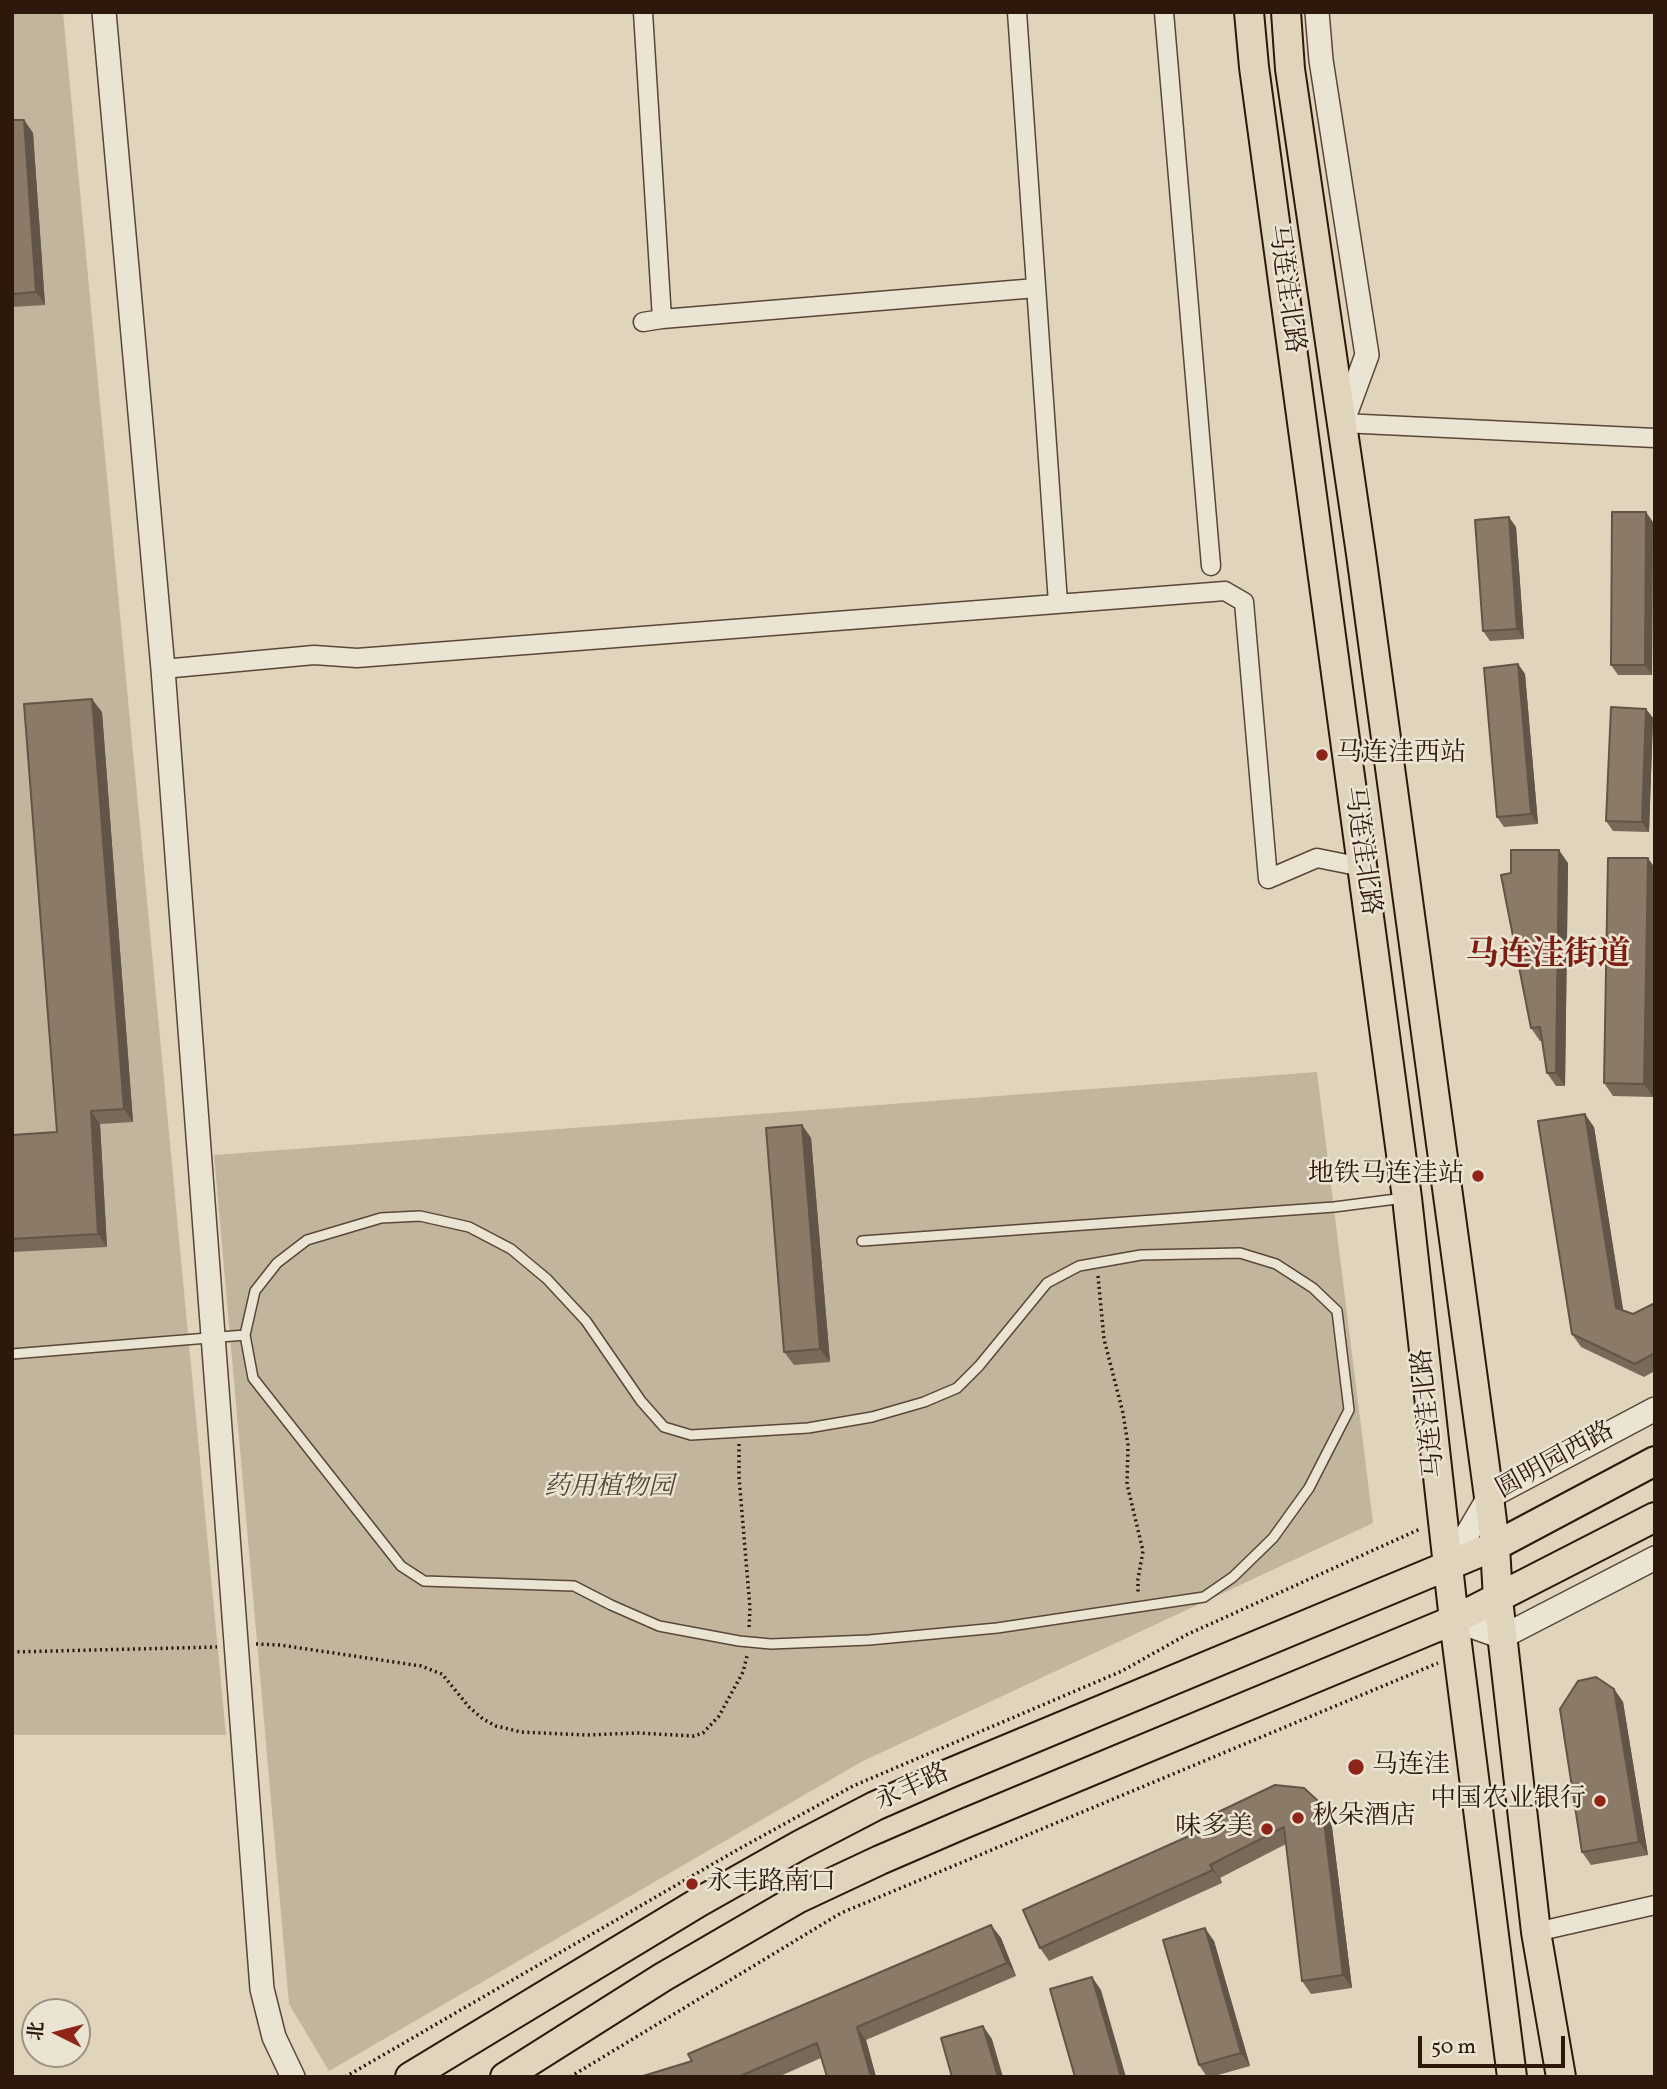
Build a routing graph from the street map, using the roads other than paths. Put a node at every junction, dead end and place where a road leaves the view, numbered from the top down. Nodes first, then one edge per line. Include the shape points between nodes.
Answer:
1 (104, 12) edge
2 (643, 12) edge
3 (1017, 12) edge
4 (1164, 12) edge
5 (1249, 12) edge
6 (1286, 12) edge
7 (1317, 12) edge
8 (1036, 288) junction
9 (662, 319) junction
10 (643, 322) dead end
11 (1342, 423) junction
12 (1655, 438) edge
13 (1211, 566) dead end
14 (1058, 603) junction
15 (163, 669) junction
16 (1362, 867) junction
17 (1407, 1198) junction
18 (862, 1241) dead end
19 (245, 1335) junction
20 (213, 1338) junction
21 (12, 1354) edge
22 (1655, 1409) edge
23 (1655, 1461) edge
24 (1489, 1497) junction
25 (1655, 1517) edge
26 (1494, 1546) junction
27 (1655, 1558) edge
28 (1448, 1565) junction
29 (1497, 1598) junction
30 (1454, 1620) junction
31 (1502, 1637) junction
32 (1655, 1905) edge
33 (1536, 1932) junction
34 (523, 2072) edge
35 (293, 2077) edge
36 (410, 2077) edge
37 (1512, 2077) edge
38 (1561, 2077) edge

1 - 15 street
2 - 9 street
3 - 8 street
4 - 13 street
5 - 16 main road, 马连洼北路
6 - 11 main road, 马连洼北路 via 1290,69
7 - 11 street, 马连洼北路 via 1367,355
8 - 9 street
8 - 14 street
9 - 10 street
11 - 12 street
11 - 24 main road, 马连洼北路
14 - 15 street
14 - 16 street via 1225,591 1244,602 1268,878 1317,858
15 - 20 street
16 - 17 main road, 马连洼北路
17 - 18 lane
17 - 28 main road, 马连洼北路
19 - 19 lane via 253,1378 401,1566 424,1581 573,1586 659,1626 771,1644 997,1628 1204,1597 1233,1577 1273,1538 1309,1488 1349,1410 1337,1311 1313,1288 1276,1264 1240,1253 1141,1255 1079,1266 1048,1283 957,1388 872,1417 808,1428 691,1434 664,1427 586,1321 547,1279 511,1249 469,1227 420,1216 381,1218 307,1240 277,1263 255,1291
19 - 20 lane
20 - 21 lane
20 - 35 street via 262,1989 274,2037
22 - 24 street, 圆明园西路
23 - 26 main road, 圆明园西路
24 - 26 main road, 马连洼北路
24 - 28 street, 圆明园西路
25 - 29 main road
26 - 28 main road, 圆明园西路
26 - 29 main road, 马连洼北路
27 - 31 street
28 - 30 main road, 马连洼北路
28 - 36 main road, 永丰路 via 875,1806 699,1902
29 - 30 main road, 永丰路
29 - 31 main road
30 - 31 street
30 - 34 main road, 永丰路 via 961,1825 810,1893 663,1976
30 - 37 main road
31 - 33 main road
32 - 33 street
33 - 38 main road

